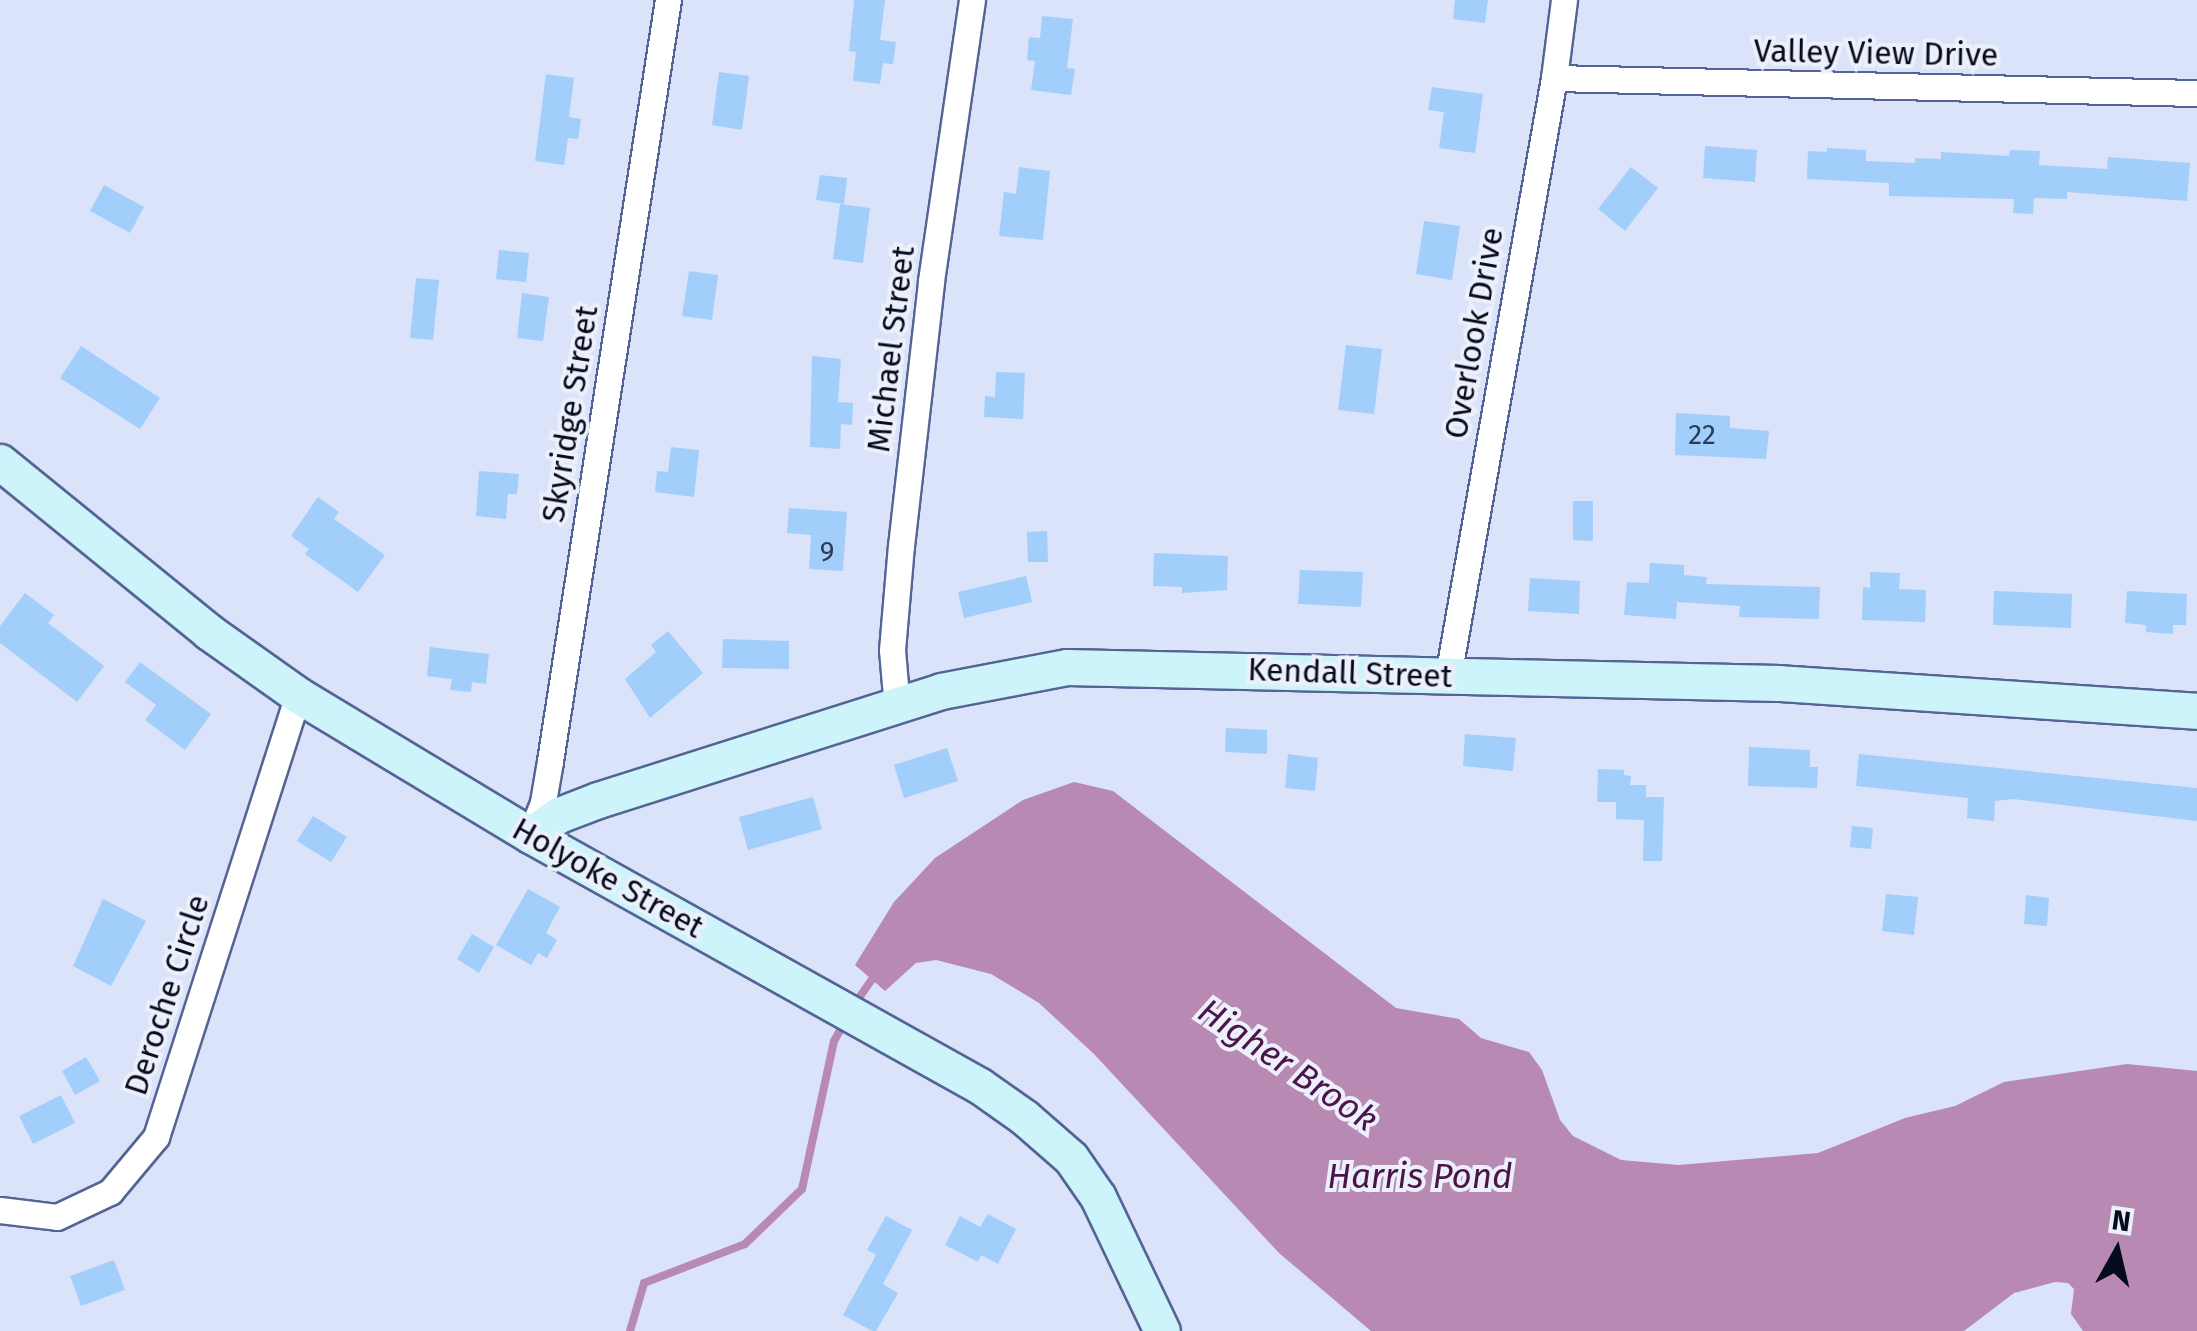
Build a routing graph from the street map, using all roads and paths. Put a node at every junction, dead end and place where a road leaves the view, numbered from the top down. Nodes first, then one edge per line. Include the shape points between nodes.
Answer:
1 (668, 0) edge
2 (972, 0) edge
3 (1564, 0) edge
4 (1554, 78) junction
5 (2197, 93) edge
6 (0, 462) edge
7 (1448, 676) junction
8 (298, 694) junction
9 (897, 708) junction
10 (2197, 711) edge
11 (530, 835) junction
12 (0, 1210) edge
13 (1162, 1331) edge

1 - 11 street, Skyridge Street via 548,774
2 - 9 street, Michael Street via 901,546 892,650
3 - 4 street, Overlook Drive
4 - 5 street, Valley View Drive
4 - 7 street, Overlook Drive
6 - 8 street, Holyoke Street via 210,632
7 - 9 street, Kendall Street via 1067,667 940,691
7 - 10 street, Kendall Street via 1779,683
8 - 11 street, Holyoke Street
8 - 12 street, Deroche Circle via 156,1136 110,1192 57,1217
9 - 11 street, Kendall Street via 598,800
11 - 13 street, Holyoke Street via 980,1086 1064,1151 1110,1218

